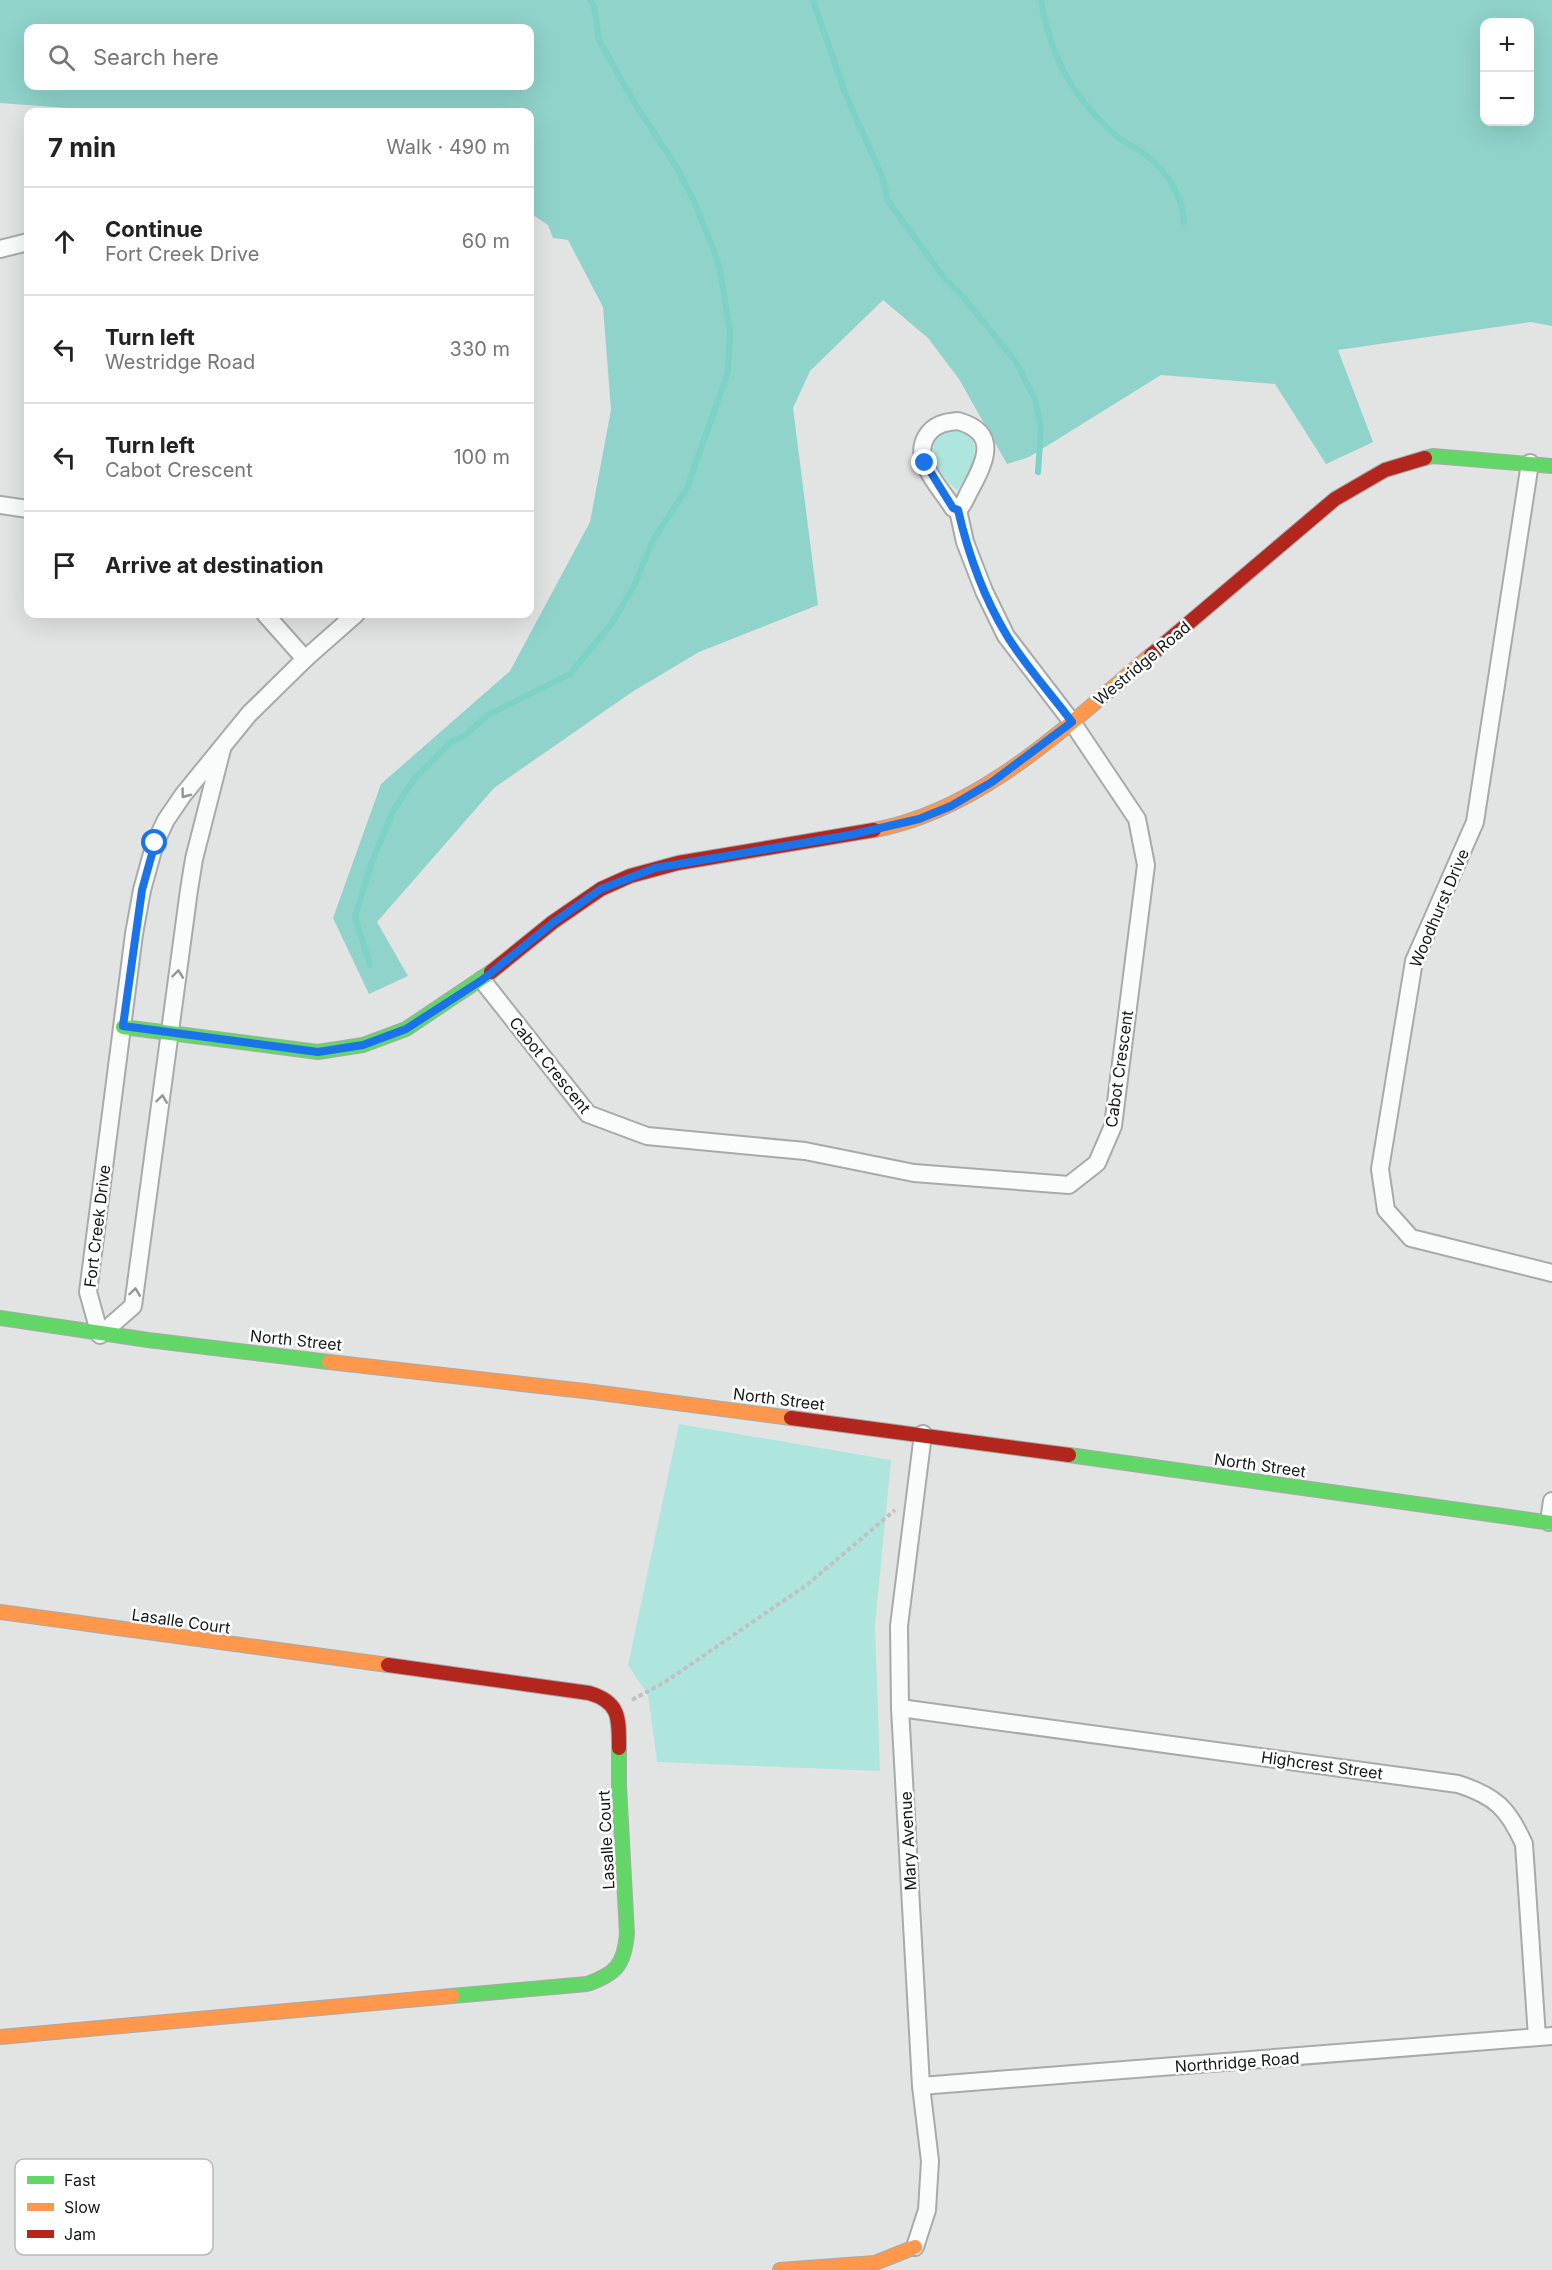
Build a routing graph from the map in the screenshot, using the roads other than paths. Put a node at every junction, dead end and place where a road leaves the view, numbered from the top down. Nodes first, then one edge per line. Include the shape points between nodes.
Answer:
1 (24, 243) edge
2 (0, 249) edge
3 (1530, 463) junction
4 (1552, 466) edge
5 (0, 506) edge
6 (24, 509) edge
7 (958, 510) junction
8 (269, 618) edge
9 (351, 618) edge
10 (305, 659) junction
11 (1072, 722) junction
12 (222, 749) junction
13 (482, 980) junction
14 (123, 1026) junction
15 (171, 1032) junction
16 (1552, 1273) edge
17 (0, 1318) edge
18 (100, 1335) junction
19 (923, 1434) junction
20 (1552, 1501) edge
21 (1550, 1523) edge
22 (0, 1612) edge
23 (900, 1708) junction
24 (0, 2037) edge
25 (1545, 2037) edge
26 (921, 2086) junction
27 (915, 2247) joint
28 (780, 2270) edge

1 - 2 street
3 - 4 street, Westridge Road
3 - 11 street, Westridge Road via 1433,456 1385,470 1360,483 1335,499
3 - 16 street, Woodhurst Drive via 1475,822 1414,961 1380,1169 1386,1210 1411,1238
5 - 6 street
7 - 7 street, Cabot Crescent via 930,474 922,453 929,433 937,426 958,421 977,430 986,449 981,469
7 - 11 street, Cabot Crescent via 965,542 1006,636
8 - 10 street
9 - 10 street, Fort Creek Drive
10 - 12 street, Fort Creek Drive via 249,714
11 - 13 street, Westridge Road via 992,782 919,819 850,835 678,863 630,876 601,889 563,915
11 - 13 street, Cabot Crescent via 1137,819 1146,865 1113,1126 1097,1163 1069,1185 914,1173 805,1151 647,1136 588,1114
12 -> 14 street, Fort Creek Drive via 183,795 155,843 142,890
15 -> 12 street, Fort Creek Drive via 194,859
13 - 15 street, Westridge Road via 406,1029 363,1045 318,1052
14 - 15 street, Westridge Road
14 - 18 street, Fort Creek Drive via 88,1292
18 -> 15 street, Fort Creek Drive via 133,1306
17 - 18 street, North Street
18 - 19 street, North Street
19 - 21 street, North Street
19 - 23 street, Mary Avenue via 899,1626
20 - 21 street
22 - 24 street, Lasalle Court via 606,1698 615,1709 619,1730 627,1934 626,1953 618,1969 587,1984
23 - 25 street, Highcrest Street via 1458,1784 1481,1791 1500,1804 1515,1822 1524,1844
23 - 26 street, Mary Avenue
25 - 26 street, Northridge Road
26 - 27 street, Mary Avenue via 930,2161 927,2210
27 - 28 street via 874,2263

